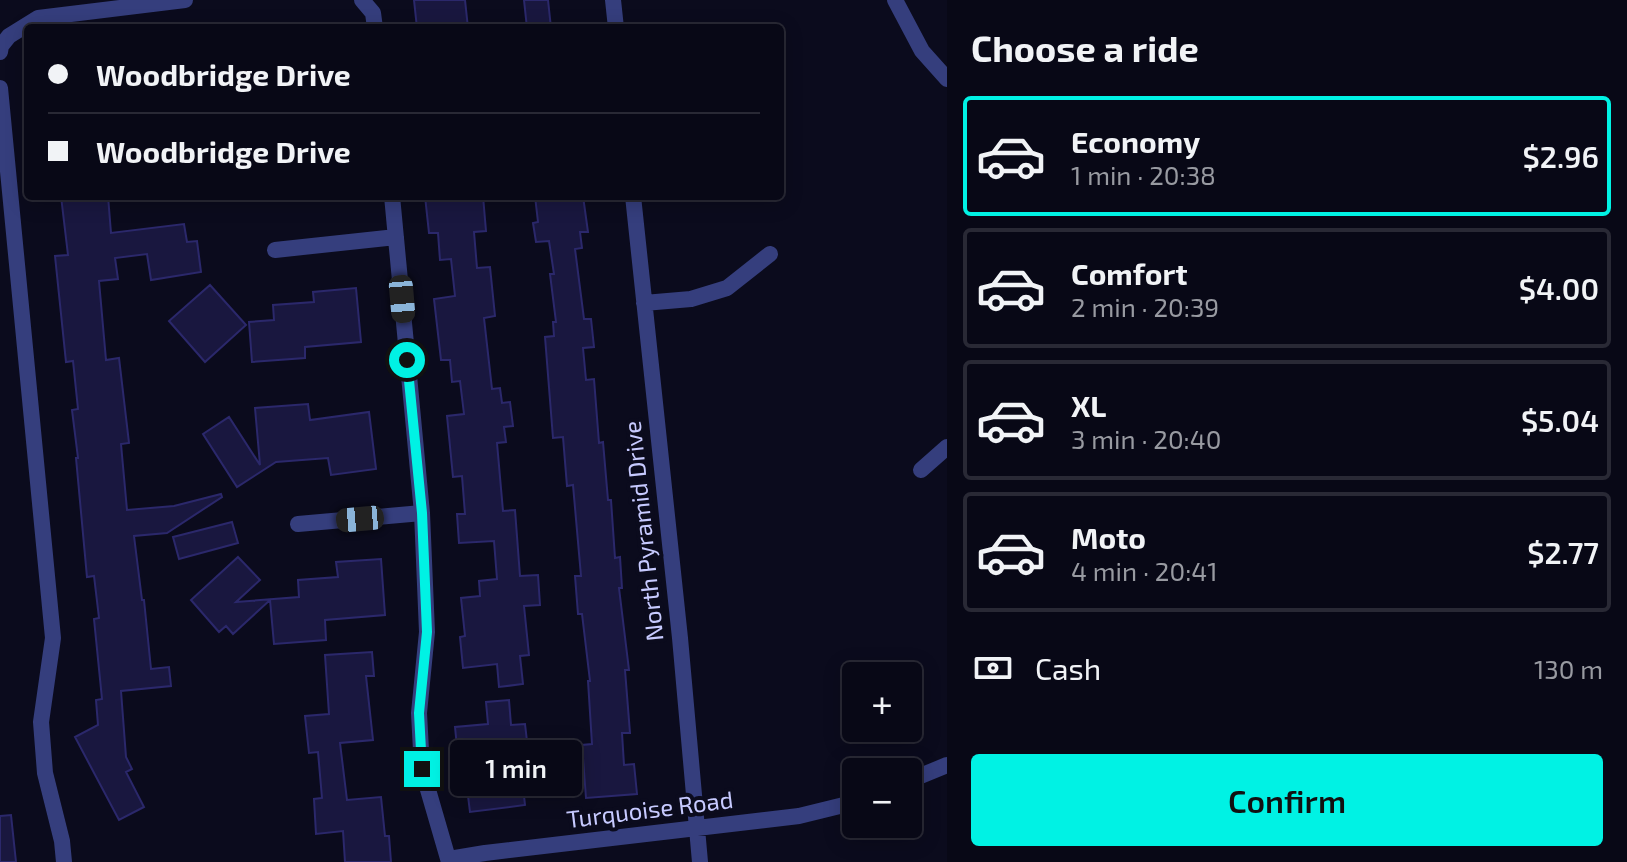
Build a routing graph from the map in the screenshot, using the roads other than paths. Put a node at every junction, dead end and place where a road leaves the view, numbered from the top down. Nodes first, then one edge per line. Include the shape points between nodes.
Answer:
1 (185, 0) edge
2 (362, 0) edge
3 (613, 0) edge
4 (895, 0) edge
5 (28, 24) edge
6 (374, 24) edge
7 (616, 24) edge
8 (24, 27) edge
9 (0, 52) edge
10 (947, 79) edge
11 (0, 88) edge
12 (392, 200) edge
13 (633, 200) edge
14 (396, 237) junction
15 (275, 250) dead end
16 (770, 254) dead end
17 (644, 303) junction
18 (947, 447) edge
19 (921, 470) dead end
20 (422, 513) junction
21 (298, 524) dead end
22 (947, 765) edge
23 (922, 775) edge
24 (842, 805) edge
25 (697, 829) junction
26 (449, 861) edge
27 (64, 862) edge
28 (700, 862) edge

1 - 5 street via 38,18
2 - 6 street
3 - 7 street
4 - 10 street via 922,51
8 - 9 street via 9,36
11 - 27 street via 53,638 41,722 45,773
12 - 14 street
13 - 17 street, North Pyramid Drive
14 - 15 street
14 - 20 street
16 - 17 street via 727,288 691,299
17 - 25 street, North Pyramid Drive
18 - 19 street
20 - 21 street
20 - 26 street via 427,632 419,713 422,769
22 - 23 street
24 - 25 street, Turquoise Road
25 - 26 street, Turquoise Road
25 - 28 street, North Pyramid Drive

